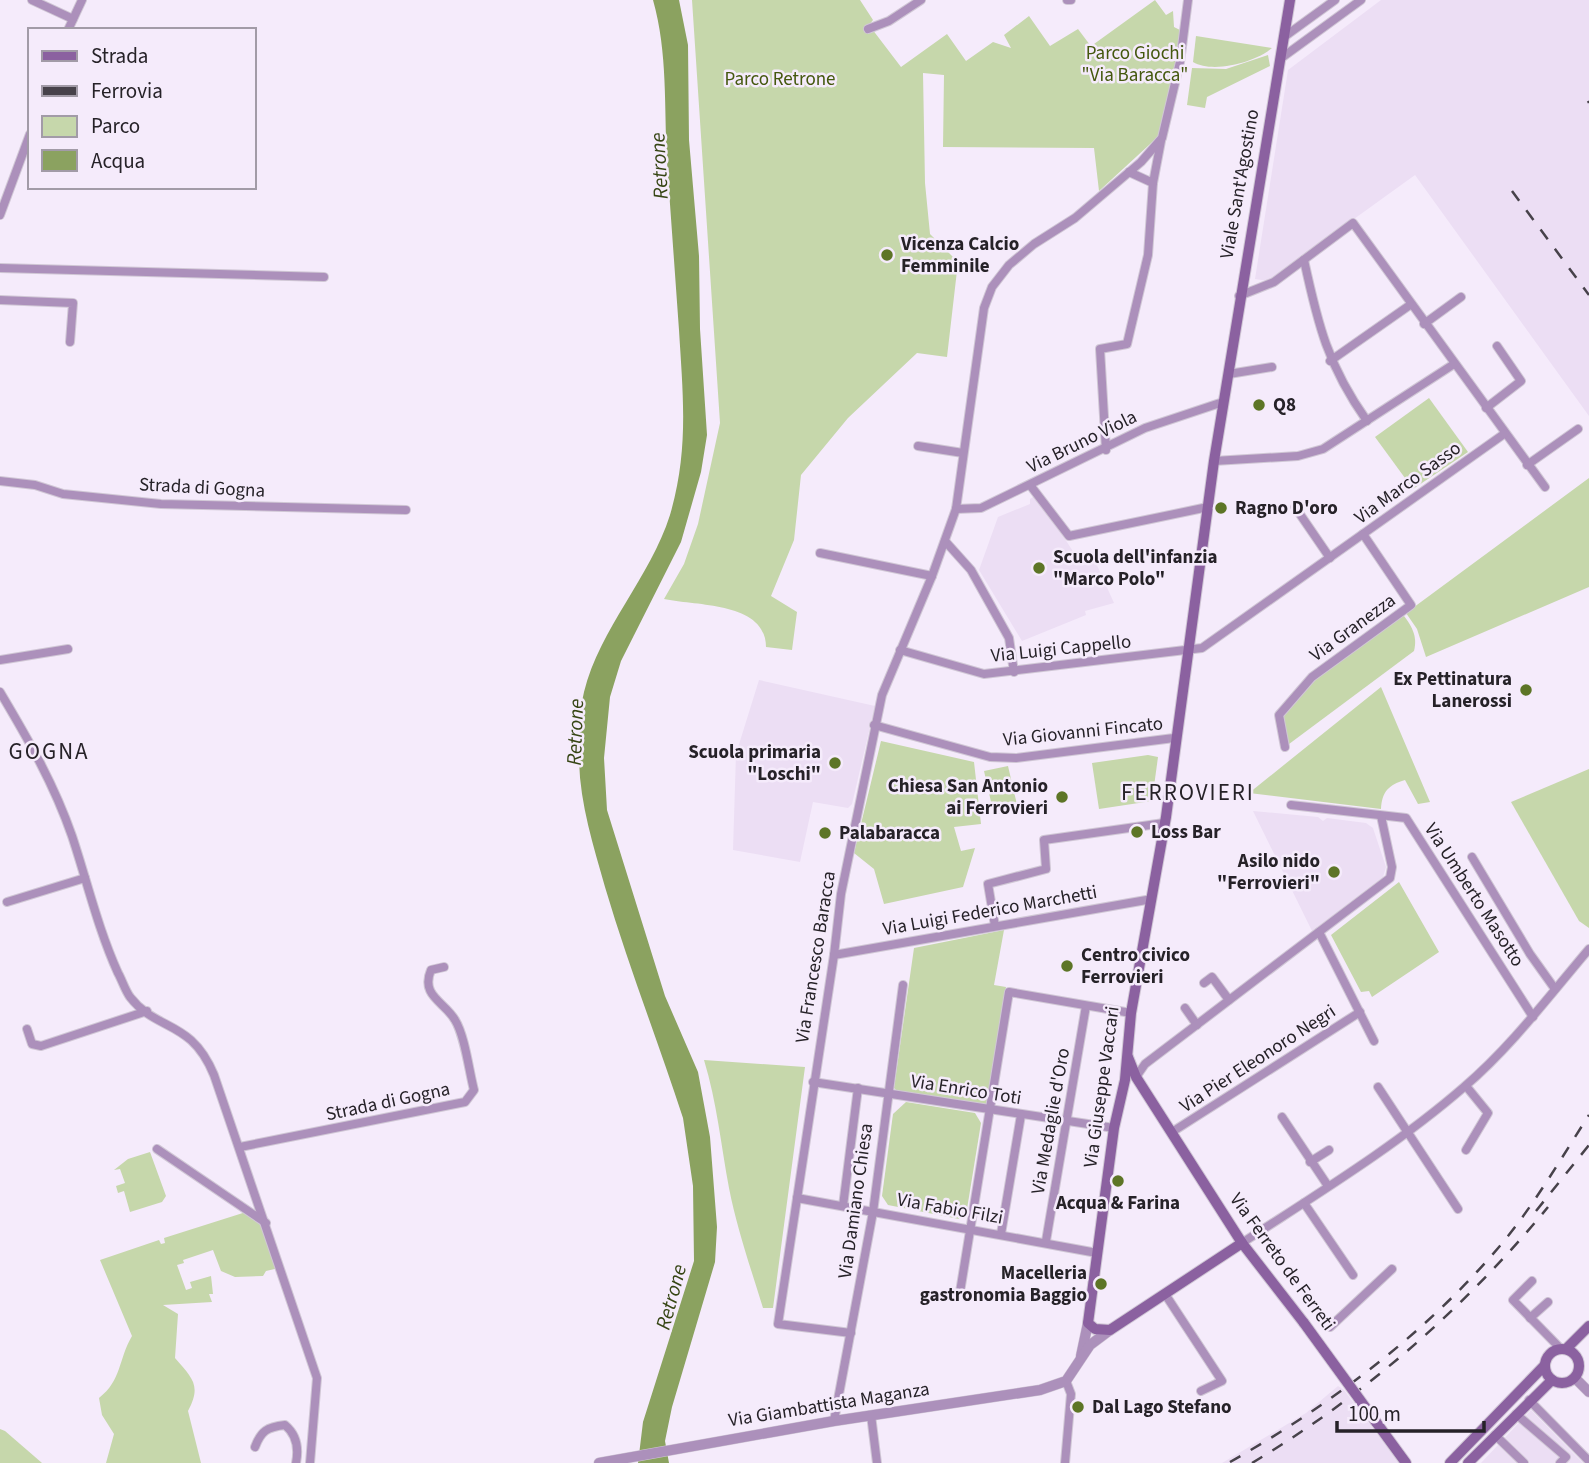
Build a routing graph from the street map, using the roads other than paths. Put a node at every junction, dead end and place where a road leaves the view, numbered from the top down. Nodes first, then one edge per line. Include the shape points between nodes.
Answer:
1 (32, 0) edge
2 (82, 0) edge
3 (921, 0) edge
4 (1188, 0) edge
5 (1290, 0) edge
6 (1335, 0) edge
7 (1361, 0) edge
8 (73, 19) junction
9 (69, 28) edge
10 (868, 29) dead end
11 (1284, 37) junction
12 (1280, 59) junction
13 (1162, 138) junction
14 (28, 139) edge
15 (1129, 172) junction
16 (1153, 183) junction
17 (0, 215) edge
18 (1304, 260) junction
19 (0, 268) edge
20 (324, 277) dead end
21 (1239, 296) junction
22 (1461, 297) dead end
23 (0, 300) edge
24 (1410, 305) junction
25 (1424, 324) junction
26 (70, 342) dead end
27 (1497, 346) dead end
28 (1330, 361) junction
29 (1454, 363) junction
30 (1272, 367) dead end
31 (1229, 374) junction
32 (1223, 402) junction
33 (1486, 408) junction
34 (1367, 421) junction
35 (1578, 429) dead end
36 (1504, 434) junction
37 (918, 446) dead end
38 (1106, 450) junction
39 (963, 453) junction
40 (1214, 460) junction
41 (1527, 465) junction
42 (0, 481) edge
43 (1030, 485) junction
44 (1545, 487) dead end
45 (1295, 506) dead end
46 (1208, 507) junction
47 (956, 509) junction
48 (406, 510) dead end
49 (1363, 534) junction
50 (945, 541) junction
51 (820, 553) dead end
52 (1330, 558) junction
53 (932, 576) junction
54 (68, 649) dead end
55 (900, 650) junction
56 (1187, 652) junction
57 (0, 660) edge
58 (1014, 672) junction
59 (0, 692) edge
60 (874, 725) junction
61 (1174, 738) junction
62 (1285, 747) dead end
63 (1291, 805) dead end
64 (1381, 816) junction
65 (1165, 820) junction
66 (1472, 857) dead end
67 (85, 878) junction
68 (1152, 899) junction
69 (8, 902) dead end
70 (995, 926) junction
71 (1319, 932) junction
72 (1589, 949) edge
73 (834, 955) junction
74 (444, 967) dead end
75 (1204, 983) dead end
76 (903, 985) dead end
77 (1555, 989) junction
78 (1229, 1000) junction
79 (1086, 1006) junction
80 (1185, 1008) dead end
81 (147, 1011) junction
82 (1360, 1012) junction
83 (1131, 1013) junction
84 (1533, 1017) junction
85 (1198, 1025) junction
86 (27, 1029) dead end
87 (1374, 1041) dead end
88 (1127, 1055) joint
89 (1130, 1078) junction
90 (813, 1082) junction
91 (1466, 1086) junction
92 (1378, 1087) dead end
93 (858, 1088) junction
94 (887, 1093) junction
95 (990, 1110) junction
96 (1021, 1115) junction
97 (1282, 1117) dead end
98 (1069, 1122) junction
99 (1114, 1128) junction
100 (1408, 1131) junction
101 (1172, 1132) junction
102 (240, 1147) junction
103 (157, 1149) dead end
104 (1329, 1150) dead end
105 (1466, 1150) dead end
106 (1310, 1162) junction
107 (1328, 1186) junction
108 (797, 1198) junction
109 (1304, 1203) junction
110 (843, 1206) junction
111 (1458, 1209) dead end
112 (873, 1212) junction
113 (266, 1223) junction
114 (971, 1227) junction
115 (1001, 1234) junction
116 (1046, 1241) junction
117 (1242, 1243) junction
118 (1097, 1252) junction
119 (1392, 1269) dead end
120 (1353, 1275) dead end
121 (1532, 1281) dead end
122 (960, 1292) dead end
123 (1165, 1294) junction
124 (1548, 1302) dead end
125 (1530, 1318) junction
126 (1088, 1323) junction
127 (1589, 1325) edge
128 (1330, 1327) dead end
129 (1110, 1330) junction
130 (1589, 1332) edge
131 (851, 1334) junction
132 (1567, 1350) junction
133 (1081, 1356) junction
134 (1545, 1365) junction
135 (1575, 1378) junction
136 (1552, 1380) junction
137 (1066, 1381) junction
138 (1201, 1391) dead end
139 (1589, 1392) edge
140 (1529, 1400) junction
141 (1516, 1414) junction
142 (871, 1415) junction
143 (834, 1421) junction
144 (1495, 1435) junction
145 (255, 1447) dead end
146 (1450, 1461) edge
147 (1589, 1461) edge
148 (1404, 1462) edge
149 (296, 1463) edge
150 (310, 1463) edge
151 (599, 1463) edge
152 (877, 1463) edge
153 (1065, 1463) edge
154 (1468, 1463) edge
155 (1524, 1463) edge
156 (1560, 1463) edge

1 - 8 street
2 - 8 street
3 - 10 street
4 - 13 street via 1180,62
5 - 11 main road, Viale Sant'Agostino
6 - 11 street
7 - 12 street
8 - 9 street
11 - 12 main road, Viale Sant'Agostino
12 - 21 main road, Viale Sant'Agostino
13 - 15 street, Via Francesco Baracca
13 - 16 street
14 - 17 street
15 - 16 street
15 - 39 street, Via Francesco Baracca via 1075,218 1034,244 992,287 984,308
16 - 38 street via 1148,255 1126,344 1100,349
18 - 21 street via 1274,282
18 - 24 street via 1353,223
18 - 28 street
19 - 20 street
21 - 31 main road, Viale Sant'Agostino
22 - 25 street
23 - 26 street via 72,303
24 - 25 street
24 - 28 street
25 - 29 street
27 - 33 street via 1521,381
28 - 34 street
29 - 33 street
29 - 34 street
30 - 31 street
31 - 32 main road, Viale Sant'Agostino
32 - 38 street, Via Bruno Viola via 1145,428
32 - 40 main road, Viale Sant'Agostino
33 - 36 street
34 - 40 street via 1323,449 1298,456
35 - 41 street
36 - 41 street
36 - 49 street, Via Marco Sasso
37 - 39 street
38 - 43 street, Via Bruno Viola
39 - 47 street, Via Francesco Baracca
40 - 46 main road, Viale Sant'Agostino
41 - 44 street
42 - 48 street, Strada di Gogna via 63,494 161,504
43 - 46 street via 1069,536
43 - 47 street, Via Bruno Viola via 981,508
45 - 52 street
46 - 56 main road, Viale Sant'Agostino
47 - 50 street, Via Francesco Baracca
49 - 52 street, Via Marco Sasso
49 - 62 street, Via Granezza via 1410,606 1312,677 1295,696 1279,715
50 - 53 street, Via Francesco Baracca
50 - 58 street via 971,570 1009,638
51 - 53 street
52 - 56 street, Via Marco Sasso via 1202,648
53 - 55 street, Via Francesco Baracca
54 - 57 street
55 - 58 street, Via Luigi Cappello via 984,674
55 - 60 street, Via Francesco Baracca
56 - 58 street, Via Luigi Cappello
56 - 61 main road, Viale Sant'Agostino
59 - 67 street via 41,760
60 - 61 street, Via Giovanni Fincato via 1003,758
60 - 73 street, Via Francesco Baracca via 841,894
61 - 65 main road, Viale Sant'Agostino
63 - 64 street, Via Umberto Masotto
64 - 71 street via 1392,867 1390,878
64 - 84 street, Via Umberto Masotto via 1406,818
65 - 68 main road, Via Giuseppe Vaccari
65 - 70 street via 1044,840 1046,869 988,884
66 - 77 street
67 - 69 street
67 - 81 street via 109,953 129,996
68 - 70 street, Via Luigi Federico Marchetti
68 - 83 main road, Via Giuseppe Vaccari
70 - 73 street, Via Luigi Federico Marchetti
71 - 78 street
71 - 82 street, Via Pier Eleonoro Negri
72 - 77 street
73 - 90 street, Via Francesco Baracca
74 - 102 street, Strada di Gogna via 431,970 428,979 433,1000 455,1020 474,1090 471,1097 393,1118
75 - 78 street via 1212,977
76 - 94 street, Via Damiano Chiesa
77 - 84 street
78 - 85 street
79 - 83 street
79 - 95 street via 1009,992
79 - 98 street, Via Medaglie d'Oro
80 - 85 street
81 - 86 street via 41,1046 32,1044
81 - 102 street via 182,1031 200,1049
82 - 87 street, Via Pier Eleonoro Negri
82 - 101 street, Via Pier Eleonoro Negri
83 - 88 main road, Via Giuseppe Vaccari
84 - 91 street
85 - 89 street
88 - 89 main road, Via Ferreto de Ferreti
89 - 99 main road, Via Giuseppe Vaccari
89 - 101 main road, Via Ferreto de Ferreti
90 - 93 street, Via Enrico Toti
90 - 108 street, Via Francesco Baracca
91 - 100 street
91 - 105 street via 1488,1113
92 - 100 street
93 - 94 street, Via Enrico Toti
93 - 110 street
94 - 95 street, Via Enrico Toti
94 - 112 street, Via Damiano Chiesa
95 - 96 street, Via Enrico Toti
95 - 114 street
96 - 98 street, Via Enrico Toti
96 - 115 street
97 - 106 street
98 - 99 street, Via Enrico Toti
98 - 116 street, Via Medaglie d'Oro
99 - 118 main road, Via Giuseppe Vaccari
100 - 107 street
100 - 111 street
101 - 117 main road, Via Ferreto de Ferreti
102 - 113 street
103 - 113 street
104 - 106 street
106 - 107 street
107 - 109 street
108 - 110 street, Via Fabio Filzi
108 - 131 street, Via Francesco Baracca via 778,1324
109 - 117 street
109 - 120 street
110 - 112 street, Via Fabio Filzi
112 - 114 street, Via Fabio Filzi
112 - 131 street, Via Damiano Chiesa
113 - 150 street via 317,1378
114 - 115 street, Via Fabio Filzi
114 - 122 street
115 - 116 street, Via Fabio Filzi
116 - 118 street, Via Fabio Filzi
117 - 123 main road
117 - 148 main road, Via Ferreto de Ferreti, bridge
118 - 126 main road, Via Giuseppe Vaccari
119 - 128 street
121 - 125 street via 1513,1300
123 - 129 main road
123 - 138 street via 1222,1381
124 - 125 street
125 - 132 street
126 - 129 main road via 1095,1329
126 - 133 street
127 - 132 main road
129 - 133 street
130 - 132 main road
131 - 143 street, Via Damiano Chiesa
132 - 134 main road via 1548,1355
132 - 135 main road via 1579,1367
133 - 137 street
134 - 136 main road
134 - 146 main road
135 - 136 main road via 1563,1383
135 - 139 street
136 - 140 main road
137 - 142 street, Via Giambattista Maganza via 1040,1390
137 - 153 street via 1071,1394
140 - 141 main road
140 - 147 street
141 - 144 main road
141 - 156 street via 1566,1457
142 - 143 street, Via Giambattista Maganza
142 - 152 street
143 - 151 street, Via Giambattista Maganza
144 - 154 main road
144 - 155 street
145 - 149 street via 260,1433 285,1425 297,1443

